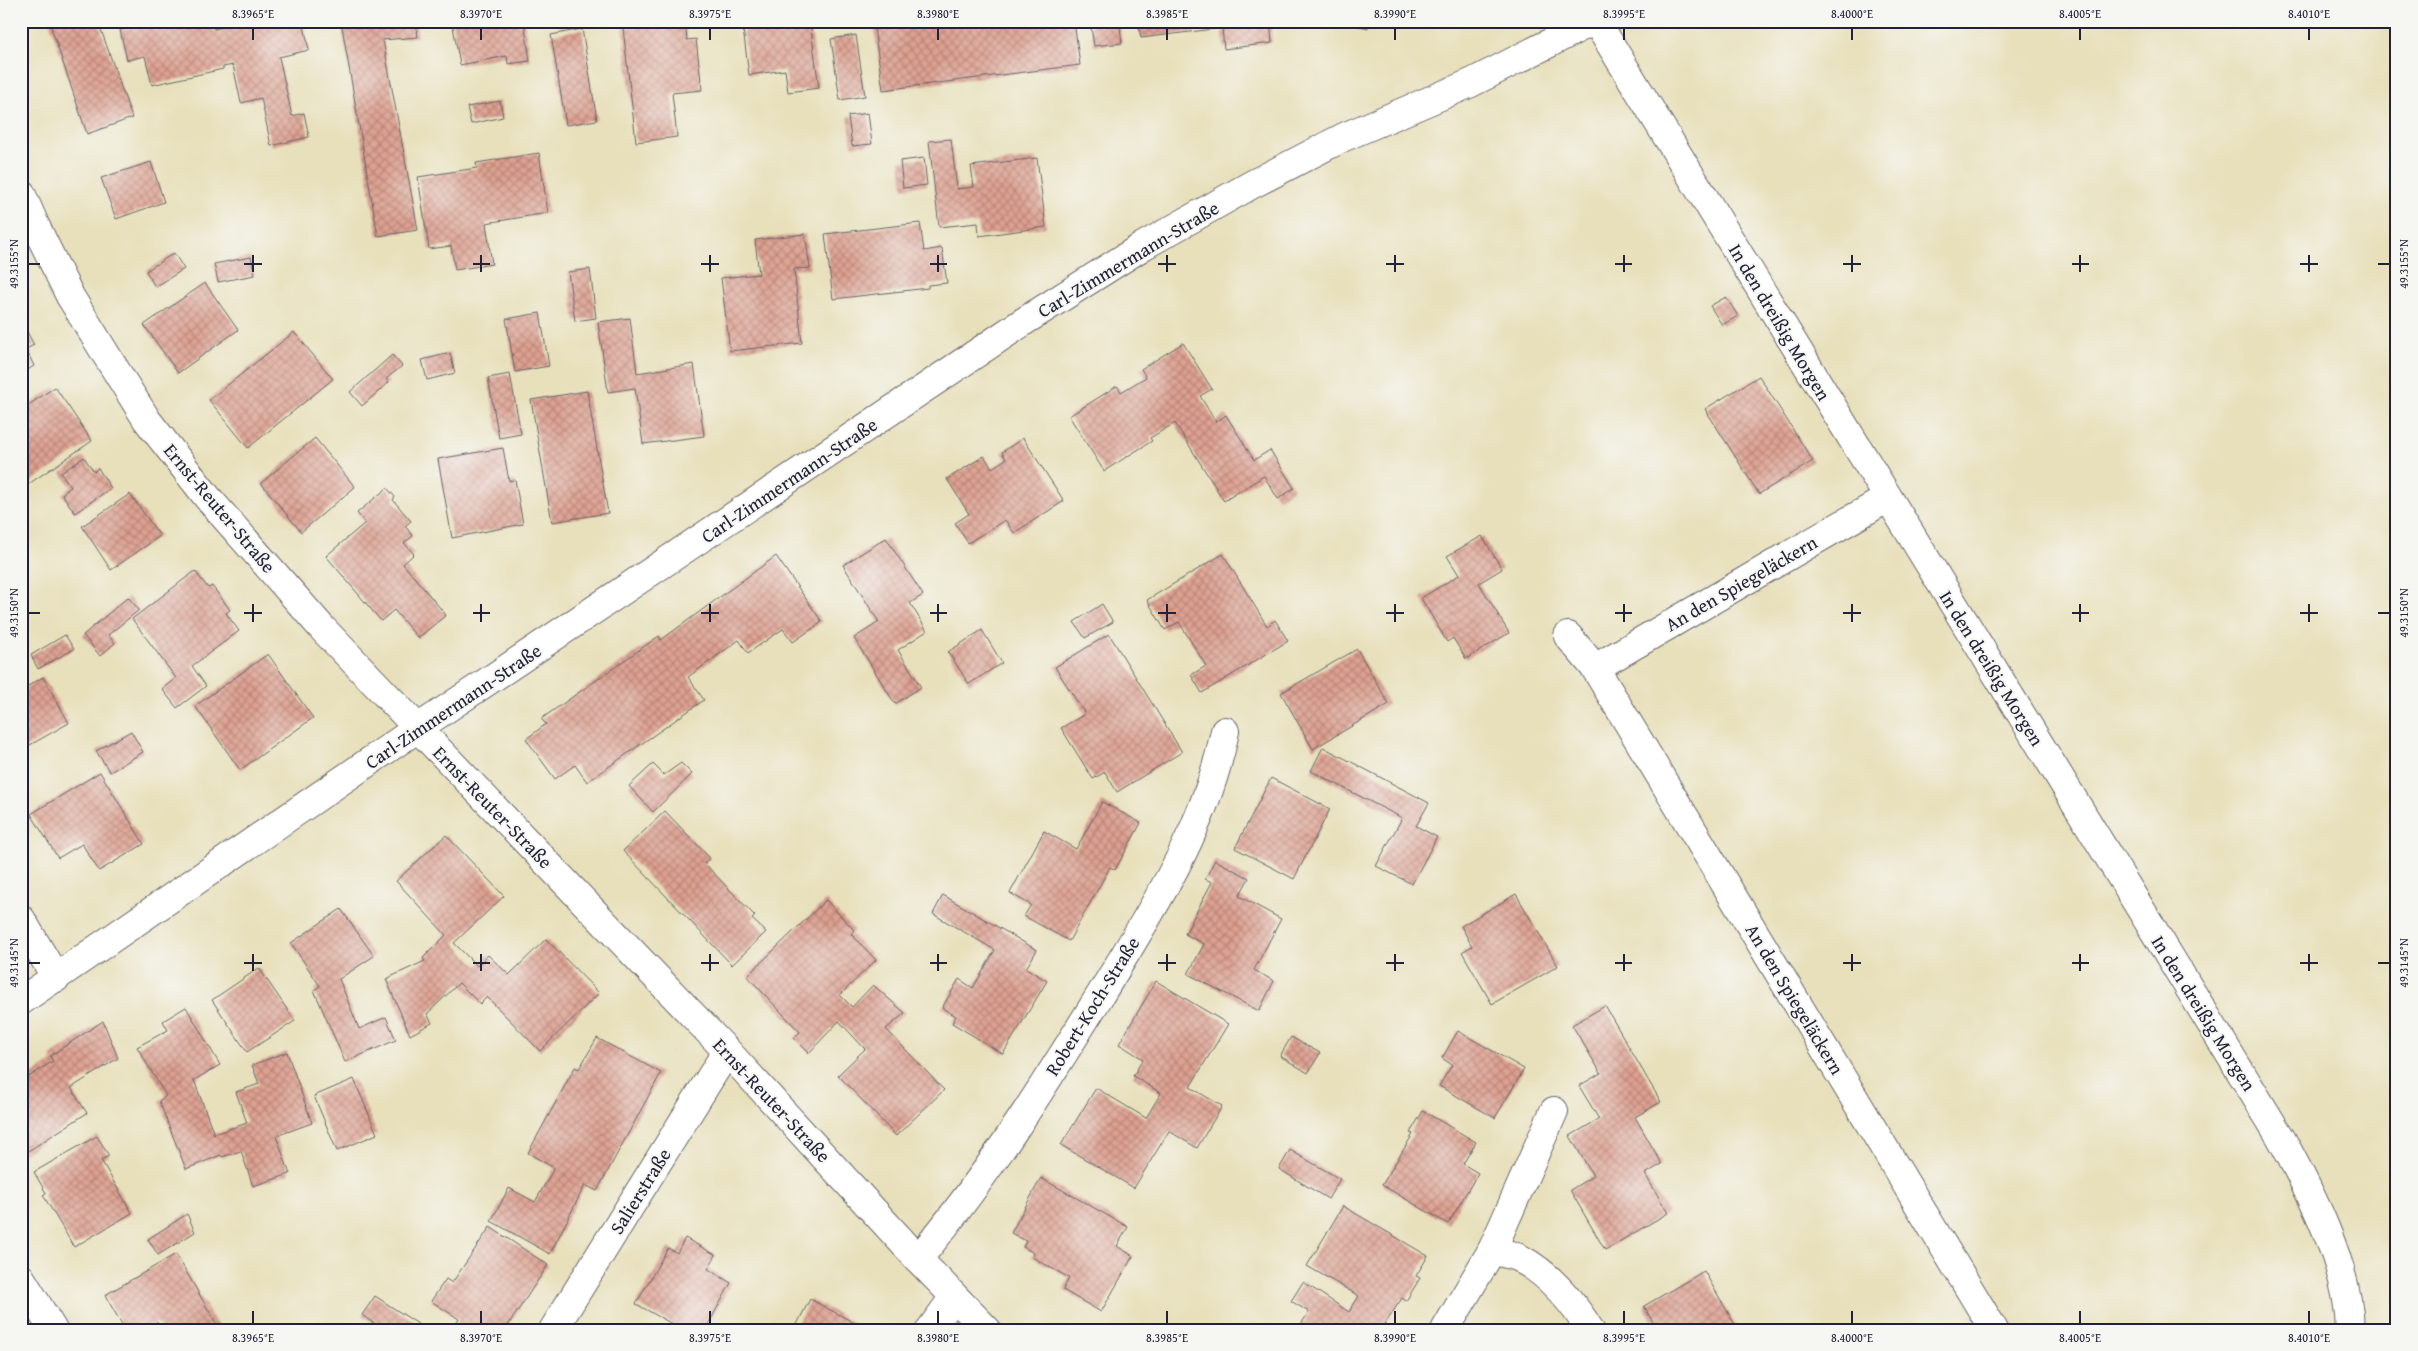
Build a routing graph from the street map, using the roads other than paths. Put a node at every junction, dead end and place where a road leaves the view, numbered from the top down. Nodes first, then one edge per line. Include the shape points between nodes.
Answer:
1 (1594, 21) edge
2 (21, 193) edge
3 (1888, 498) junction
4 (1568, 636) dead end
5 (1595, 668) junction
6 (418, 728) junction
7 (1225, 731) dead end
8 (21, 919) edge
9 (56, 978) junction
10 (21, 1002) edge
11 (727, 1051) junction
12 (1554, 1111) dead end
13 (1492, 1250) junction
14 (918, 1259) junction
15 (21, 1278) edge
16 (954, 1296) junction
17 (53, 1330) edge
18 (553, 1330) edge
19 (930, 1330) edge
20 (987, 1330) edge
21 (1444, 1330) edge
22 (1590, 1330) edge
23 (1994, 1330) edge
24 (2350, 1330) edge

1 - 3 street, In den dreißig Morgen
1 - 6 street, Carl-Zimmermann-Straße via 1472,83 1344,137 1143,246 1023,322
2 - 6 street, Ernst-Reuter-Straße via 70,296 147,420 208,498 315,621
3 - 5 street, An den Spiegeläckern
3 - 24 street, In den dreißig Morgen via 2281,1138 2312,1195 2335,1257 2350,1313
4 - 5 street, An den Spiegeläckern
5 - 23 street, An den Spiegeläckern
6 - 9 street, Carl-Zimmermann-Straße
6 - 11 street, Ernst-Reuter-Straße
7 - 14 street, Robert-Koch-Straße via 1213,781 1170,882 1001,1150 958,1211
8 - 9 street
9 - 10 street, Carl-Zimmermann-Straße
11 - 14 street, Ernst-Reuter-Straße
11 - 18 street, Salierstraße
12 - 13 street
13 - 21 street
13 - 22 street via 1518,1257 1541,1273 1572,1301
14 - 16 street, Ernst-Reuter-Straße
15 - 17 street
16 - 19 street
16 - 20 street, Ernst-Reuter-Straße

